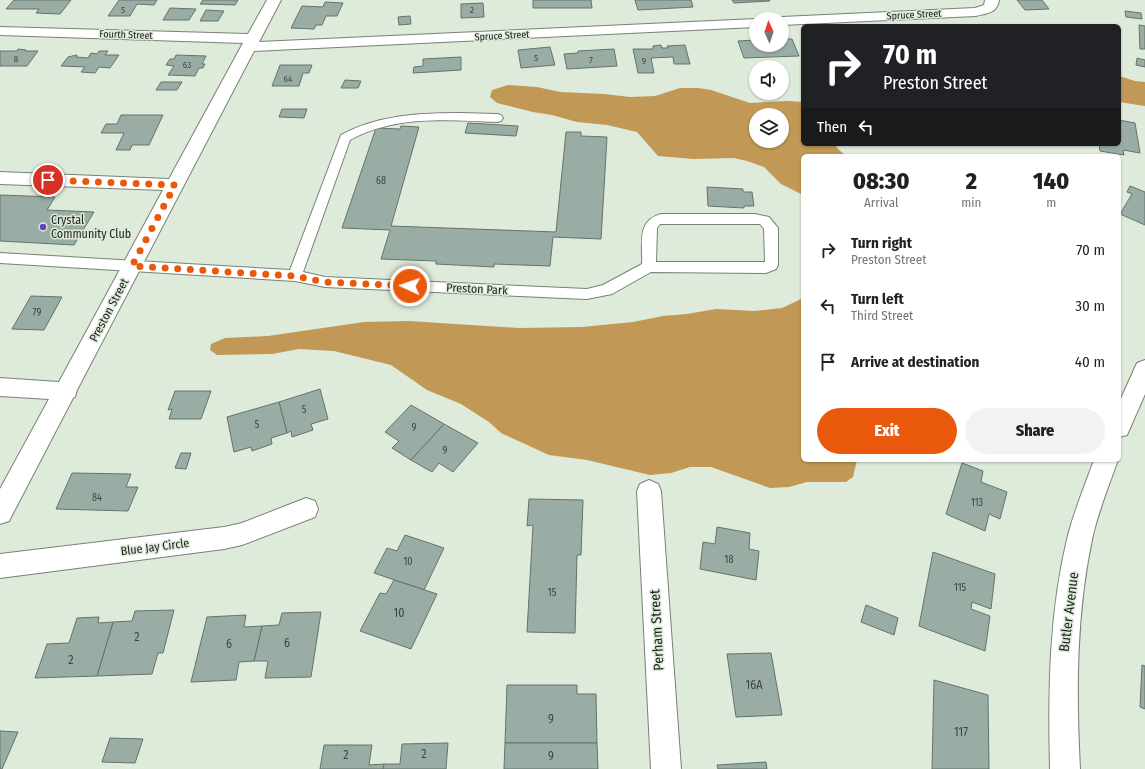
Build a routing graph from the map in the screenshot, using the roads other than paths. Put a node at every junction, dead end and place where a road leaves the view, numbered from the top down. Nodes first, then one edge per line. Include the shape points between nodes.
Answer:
1 (274, 0) edge
2 (992, 0) edge
3 (789, 21) edge
4 (749, 23) edge
5 (0, 31) edge
6 (250, 43) junction
7 (497, 118) dead end
8 (0, 178) edge
9 (175, 185) junction
10 (0, 258) edge
11 (132, 266) junction
12 (649, 267) junction
13 (295, 276) junction
14 (1145, 369) edge
15 (0, 387) edge
16 (67, 391) junction
17 (1121, 423) edge
18 (1105, 462) edge
19 (649, 491) dead end
20 (306, 509) dead end
21 (0, 513) edge
22 (0, 566) edge
23 (666, 769) edge
24 (1065, 769) edge

1 - 6 street, Preston Street
2 - 3 street, Spruce Street via 991,7 976,12
4 - 6 street, Spruce Street
5 - 6 street, Fourth Street
6 - 9 street, Preston Street
7 - 13 lane via 445,117 400,120 370,125 345,138
8 - 9 street
9 - 11 street, Preston Street
10 - 11 lane, Preston Park
11 - 13 lane, Preston Park
11 - 16 street, Preston Street
12 - 12 lane via 766,268 772,261 771,228 764,220 755,218 661,219 650,227
12 - 13 lane, Preston Park via 607,290 587,294 324,282
14 - 17 street
15 - 16 street
16 - 21 street, Preston Street
18 - 24 street, Butler Avenue via 1092,490 1085,516 1068,604 1063,650
19 - 23 street, Perham Street
20 - 22 street, Blue Jay Circle via 242,534 224,538

